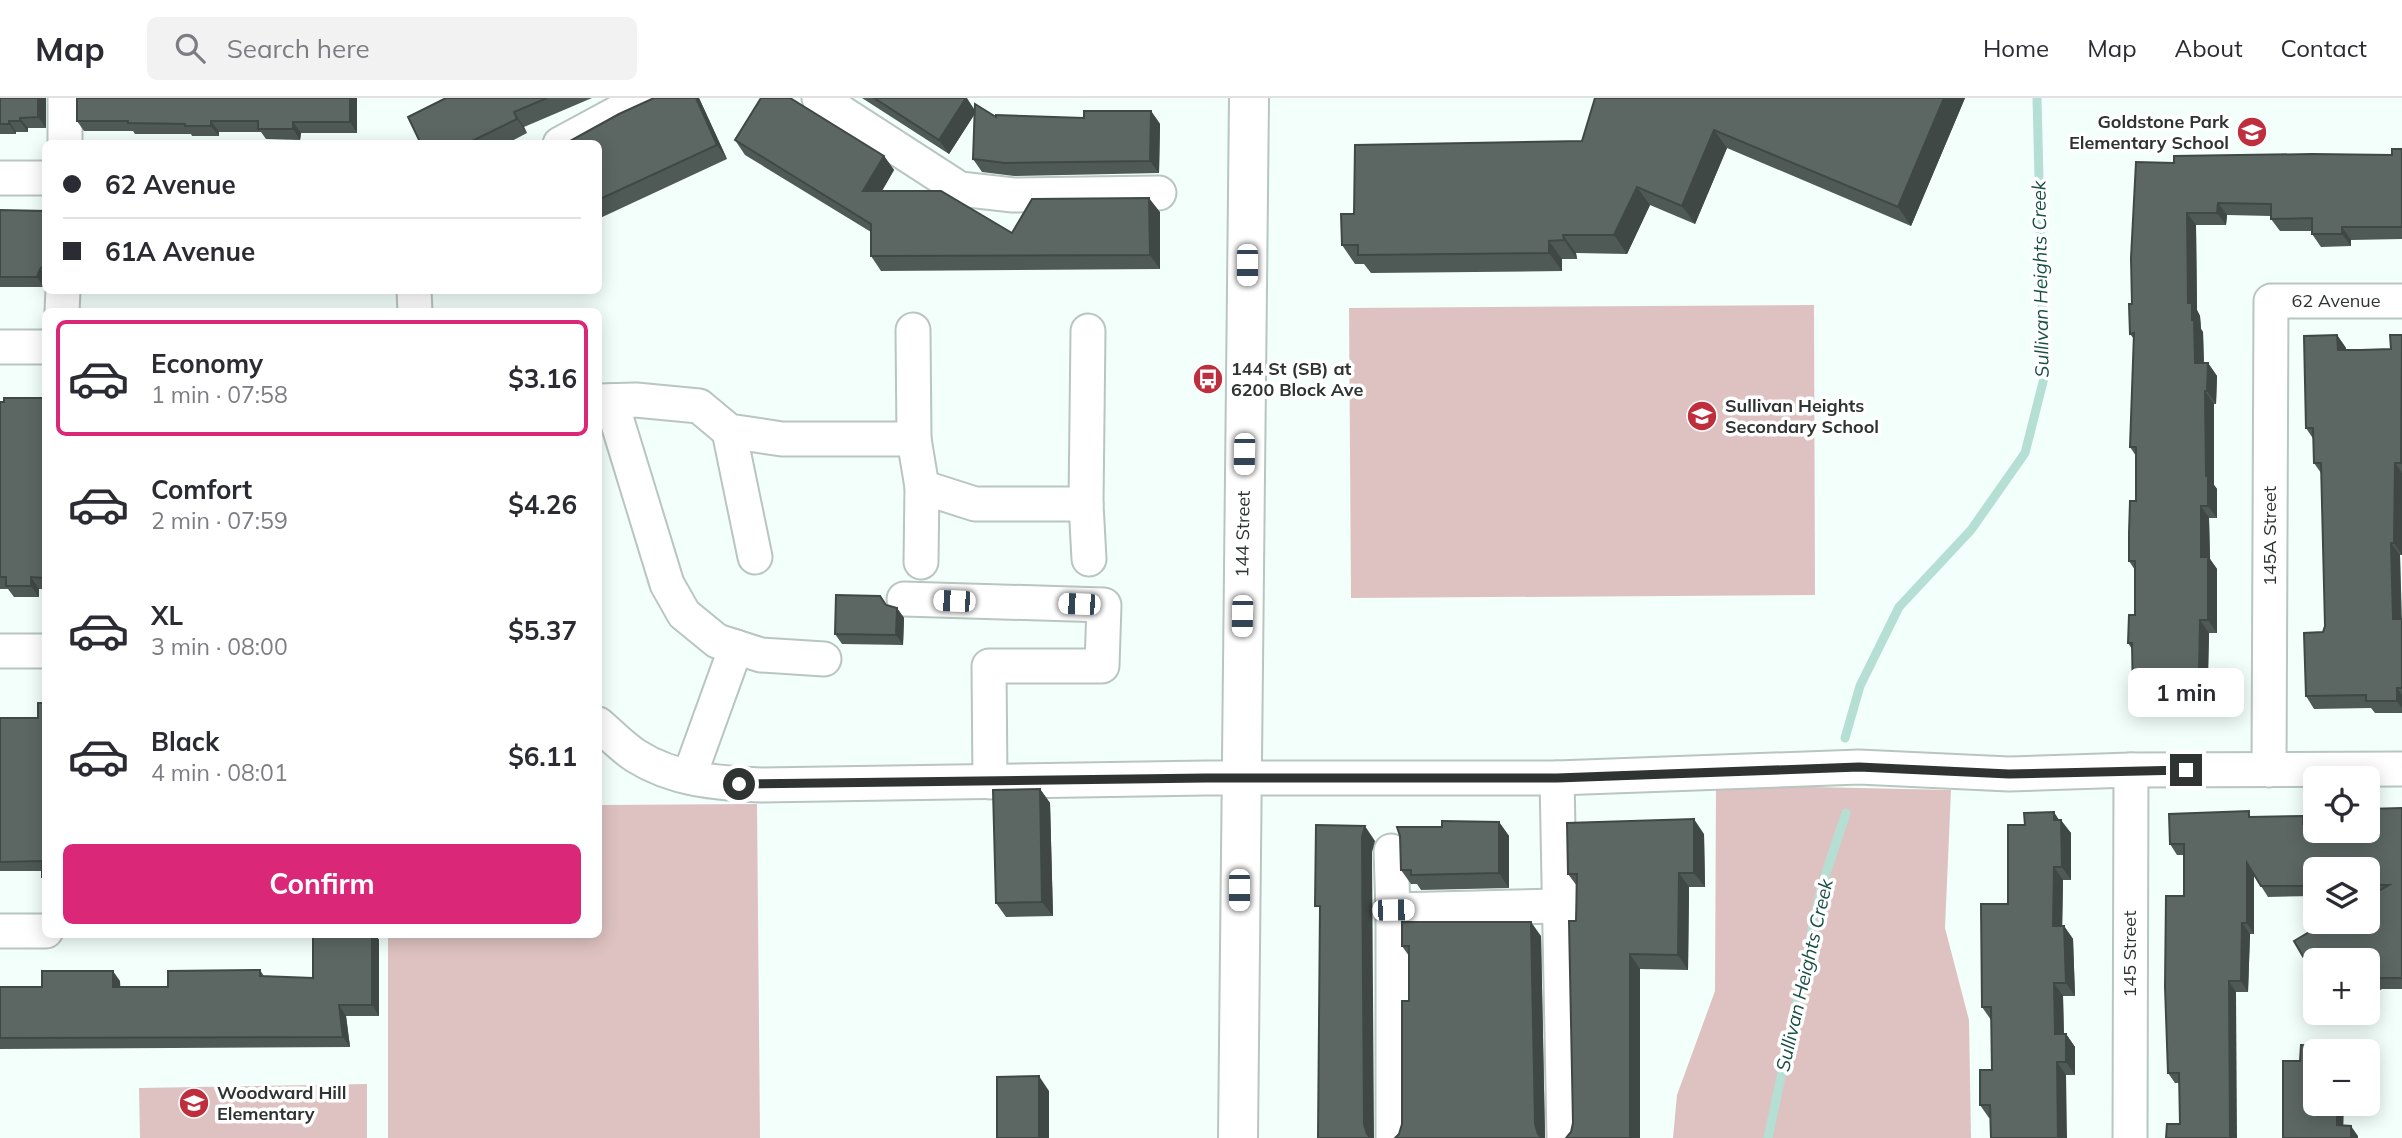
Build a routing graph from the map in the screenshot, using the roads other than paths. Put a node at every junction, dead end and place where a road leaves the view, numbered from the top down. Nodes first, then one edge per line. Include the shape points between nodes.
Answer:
1 (65, 98) edge
2 (645, 98) edge
3 (819, 98) edge
4 (1249, 98) edge
5 (65, 140) edge
6 (567, 140) edge
7 (0, 178) edge
8 (42, 178) edge
9 (1159, 193) dead end
10 (2271, 301) joint
11 (2402, 301) edge
12 (913, 330) dead end
13 (1088, 331) dead end
14 (0, 347) edge
15 (42, 347) edge
16 (605, 401) edge
17 (729, 431) junction
18 (914, 439) junction
19 (922, 487) junction
20 (1086, 504) junction
21 (755, 557) dead end
22 (1089, 559) dead end
23 (921, 562) dead end
24 (904, 599) dead end
25 (736, 647) junction
26 (0, 651) edge
27 (42, 651) edge
28 (824, 659) dead end
29 (602, 727) edge
30 (2402, 769) edge
31 (2131, 770) junction
32 (2269, 770) junction
33 (689, 777) junction
34 (1557, 778) junction
35 (1240, 779) junction
36 (990, 782) junction
37 (1391, 850) dead end
38 (1559, 906) junction
39 (1393, 910) junction
40 (0, 931) edge
41 (42, 931) edge
42 (1238, 1138) edge
43 (1393, 1138) edge
44 (1564, 1138) edge
45 (2130, 1138) edge

1 - 5 street
2 - 6 street
3 - 9 street via 960,188 1013,195
4 - 35 main road, 144 Street
7 - 8 street
10 - 11 street, 62 Avenue
10 - 32 street, 145A Street
12 - 18 street
13 - 20 street
14 - 15 street
16 - 17 street via 699,406
16 - 25 street via 667,584 684,614 717,641
17 - 18 street via 782,439
17 - 21 street
18 - 19 street
19 - 20 street via 975,504
19 - 23 street
20 - 22 street
24 - 36 street via 1104,604 1102,666 989,666
25 - 28 street via 761,655
25 - 33 street
26 - 27 street
29 - 33 street via 636,756
30 - 32 street
31 - 32 street
31 - 34 street via 2009,774 1859,767
31 - 45 street, 145 Street
33 - 36 street via 761,785
34 - 35 street
34 - 38 street
35 - 36 street
35 - 42 main road, 144 Street
37 - 39 street
38 - 39 street
38 - 44 street
39 - 43 street
40 - 41 street

